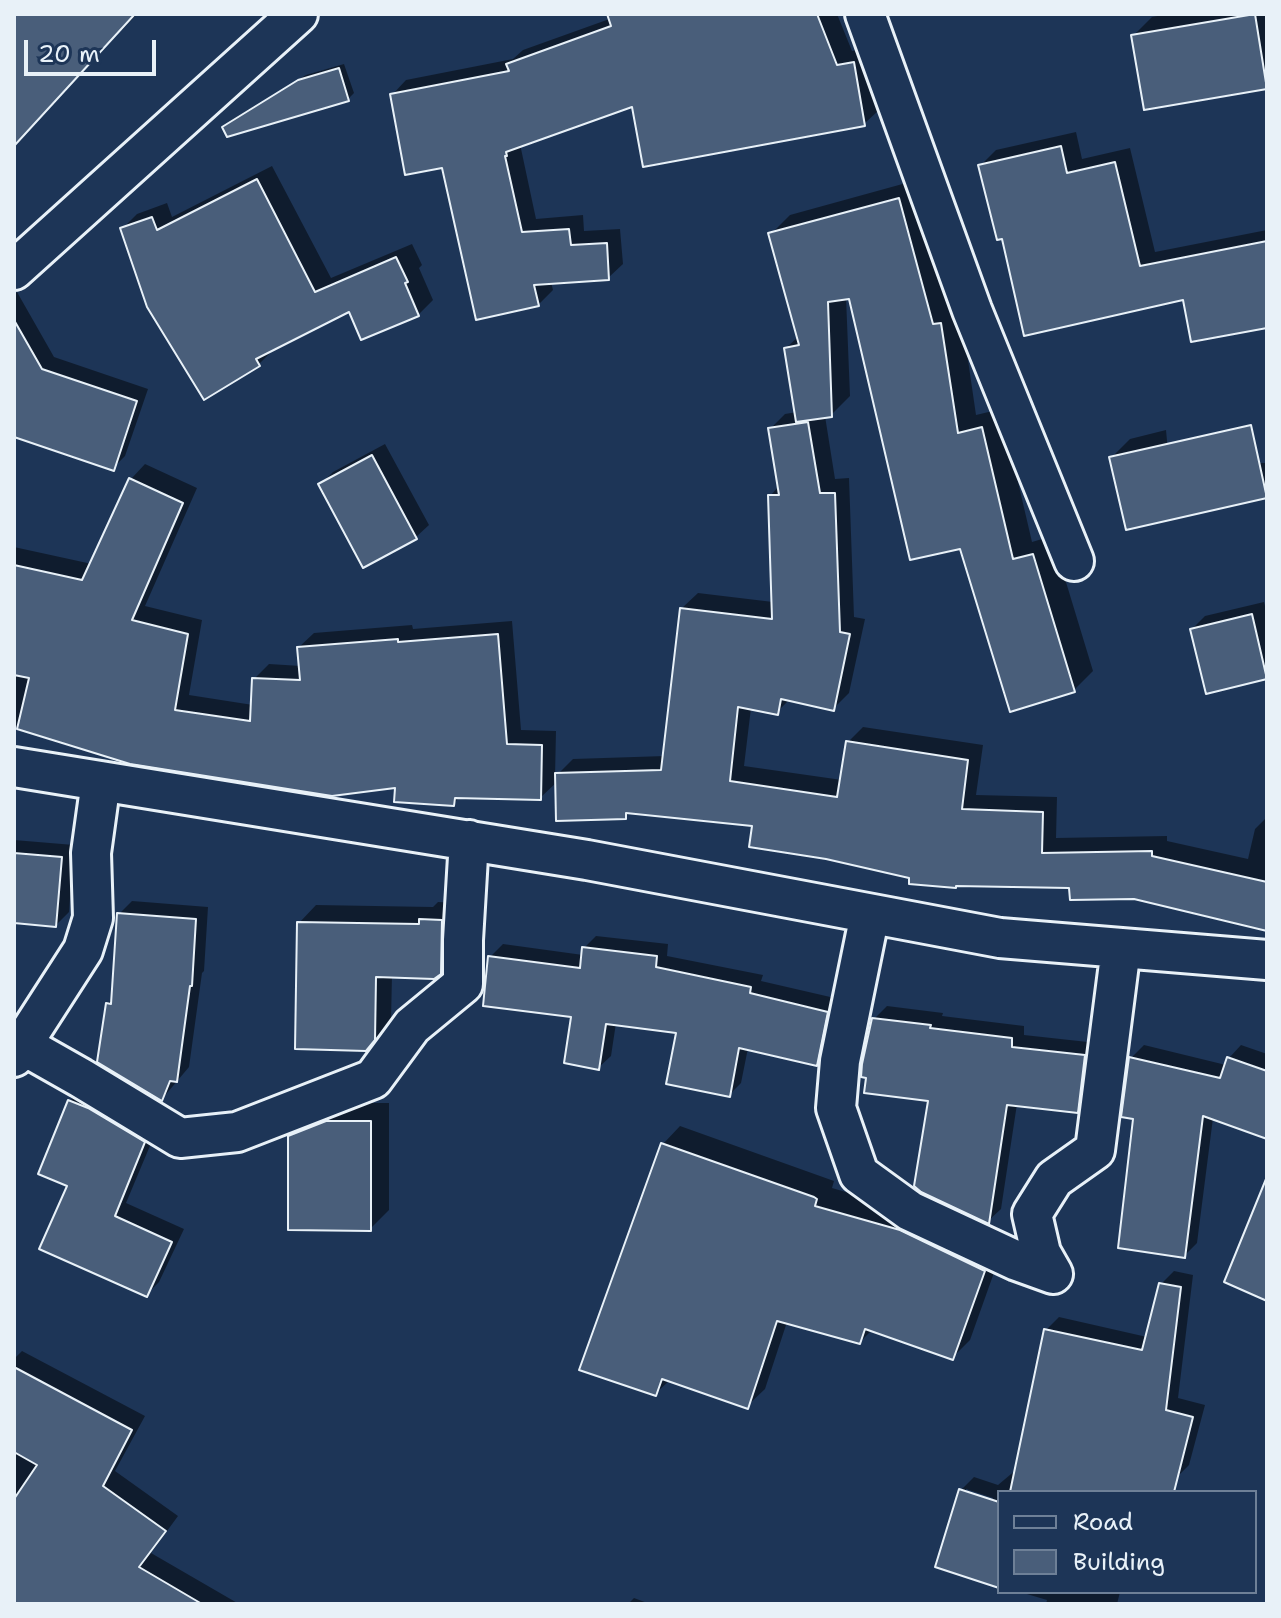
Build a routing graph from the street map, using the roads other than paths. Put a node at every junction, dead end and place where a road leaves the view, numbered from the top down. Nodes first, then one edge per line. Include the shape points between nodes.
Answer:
1 (298, 14) edge
2 (865, 14) edge
3 (14, 270) edge
4 (1074, 561) dead end
5 (14, 767) edge
6 (101, 781) junction
7 (469, 840) junction
8 (870, 914) junction
9 (1121, 948) junction
10 (1267, 960) edge
11 (18, 1051) edge

1 - 3 street
2 - 4 street via 972,310
5 - 6 street
6 - 7 street
6 - 11 street via 91,853 93,918 83,950
7 - 8 street
7 - 11 street via 463,984 412,1026 373,1079 237,1132 180,1138 81,1078
8 - 9 street via 1000,938
8 - 9 street via 840,1061 836,1108 859,1174 910,1211 1053,1274 1041,1253 1032,1214 1054,1179 1095,1150
9 - 10 street

